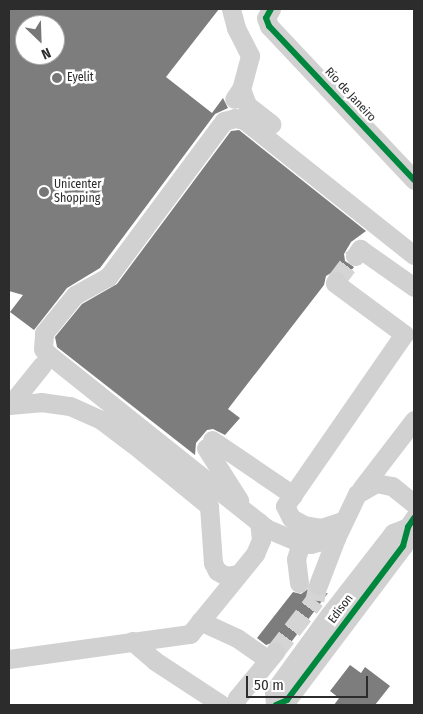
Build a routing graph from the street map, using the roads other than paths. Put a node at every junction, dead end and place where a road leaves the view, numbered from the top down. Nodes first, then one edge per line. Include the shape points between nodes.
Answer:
1 (231, 9) edge
2 (270, 17) edge
3 (413, 174) edge
4 (363, 203) dead end
5 (414, 255) edge
6 (355, 256) dead end
7 (336, 281) dead end
8 (414, 287) edge
9 (42, 365) dead end
10 (10, 405) edge
11 (129, 405) dead end
12 (414, 420) edge
13 (136, 424) junction
14 (358, 494) junction
15 (293, 495) junction
16 (414, 504) edge
17 (253, 518) junction
18 (411, 523) edge
19 (339, 529) junction
20 (301, 543) junction
21 (238, 574) junction
22 (200, 621) junction
23 (132, 641) junction
24 (282, 654) junction
25 (9, 659) edge
26 (222, 705) edge
27 (235, 705) edge
28 (276, 705) edge

1 - 4 street via 250,56 236,96 363,198
2 - 3 street, Río de Janeiro
5 - 13 street via 263,143 244,120 224,121 108,277 75,296 44,333 43,349 49,355
6 - 8 street via 360,249
7 - 15 street via 404,334
9 - 10 street
10 - 21 street via 41,402 70,406 101,420 209,506 213,563 217,572 226,576
11 - 13 street via 129,415
12 - 14 street
13 - 17 street
14 - 16 street via 376,483 392,486
14 - 19 street
15 - 17 street via 209,444
15 - 19 street via 285,506 291,518 304,525
17 - 20 street
17 - 21 street via 261,540 256,554
18 - 24 street, Edison via 393,533 308,632
18 - 28 street, Edison via 403,546 287,700
19 - 20 street via 311,544
19 - 20 street via 308,584 296,559
21 - 22 street
22 - 23 street via 190,634
22 - 24 street
23 - 25 street
23 - 26 street via 155,661
24 - 27 street via 237,698
24 - 28 street, Edison via 274,691

